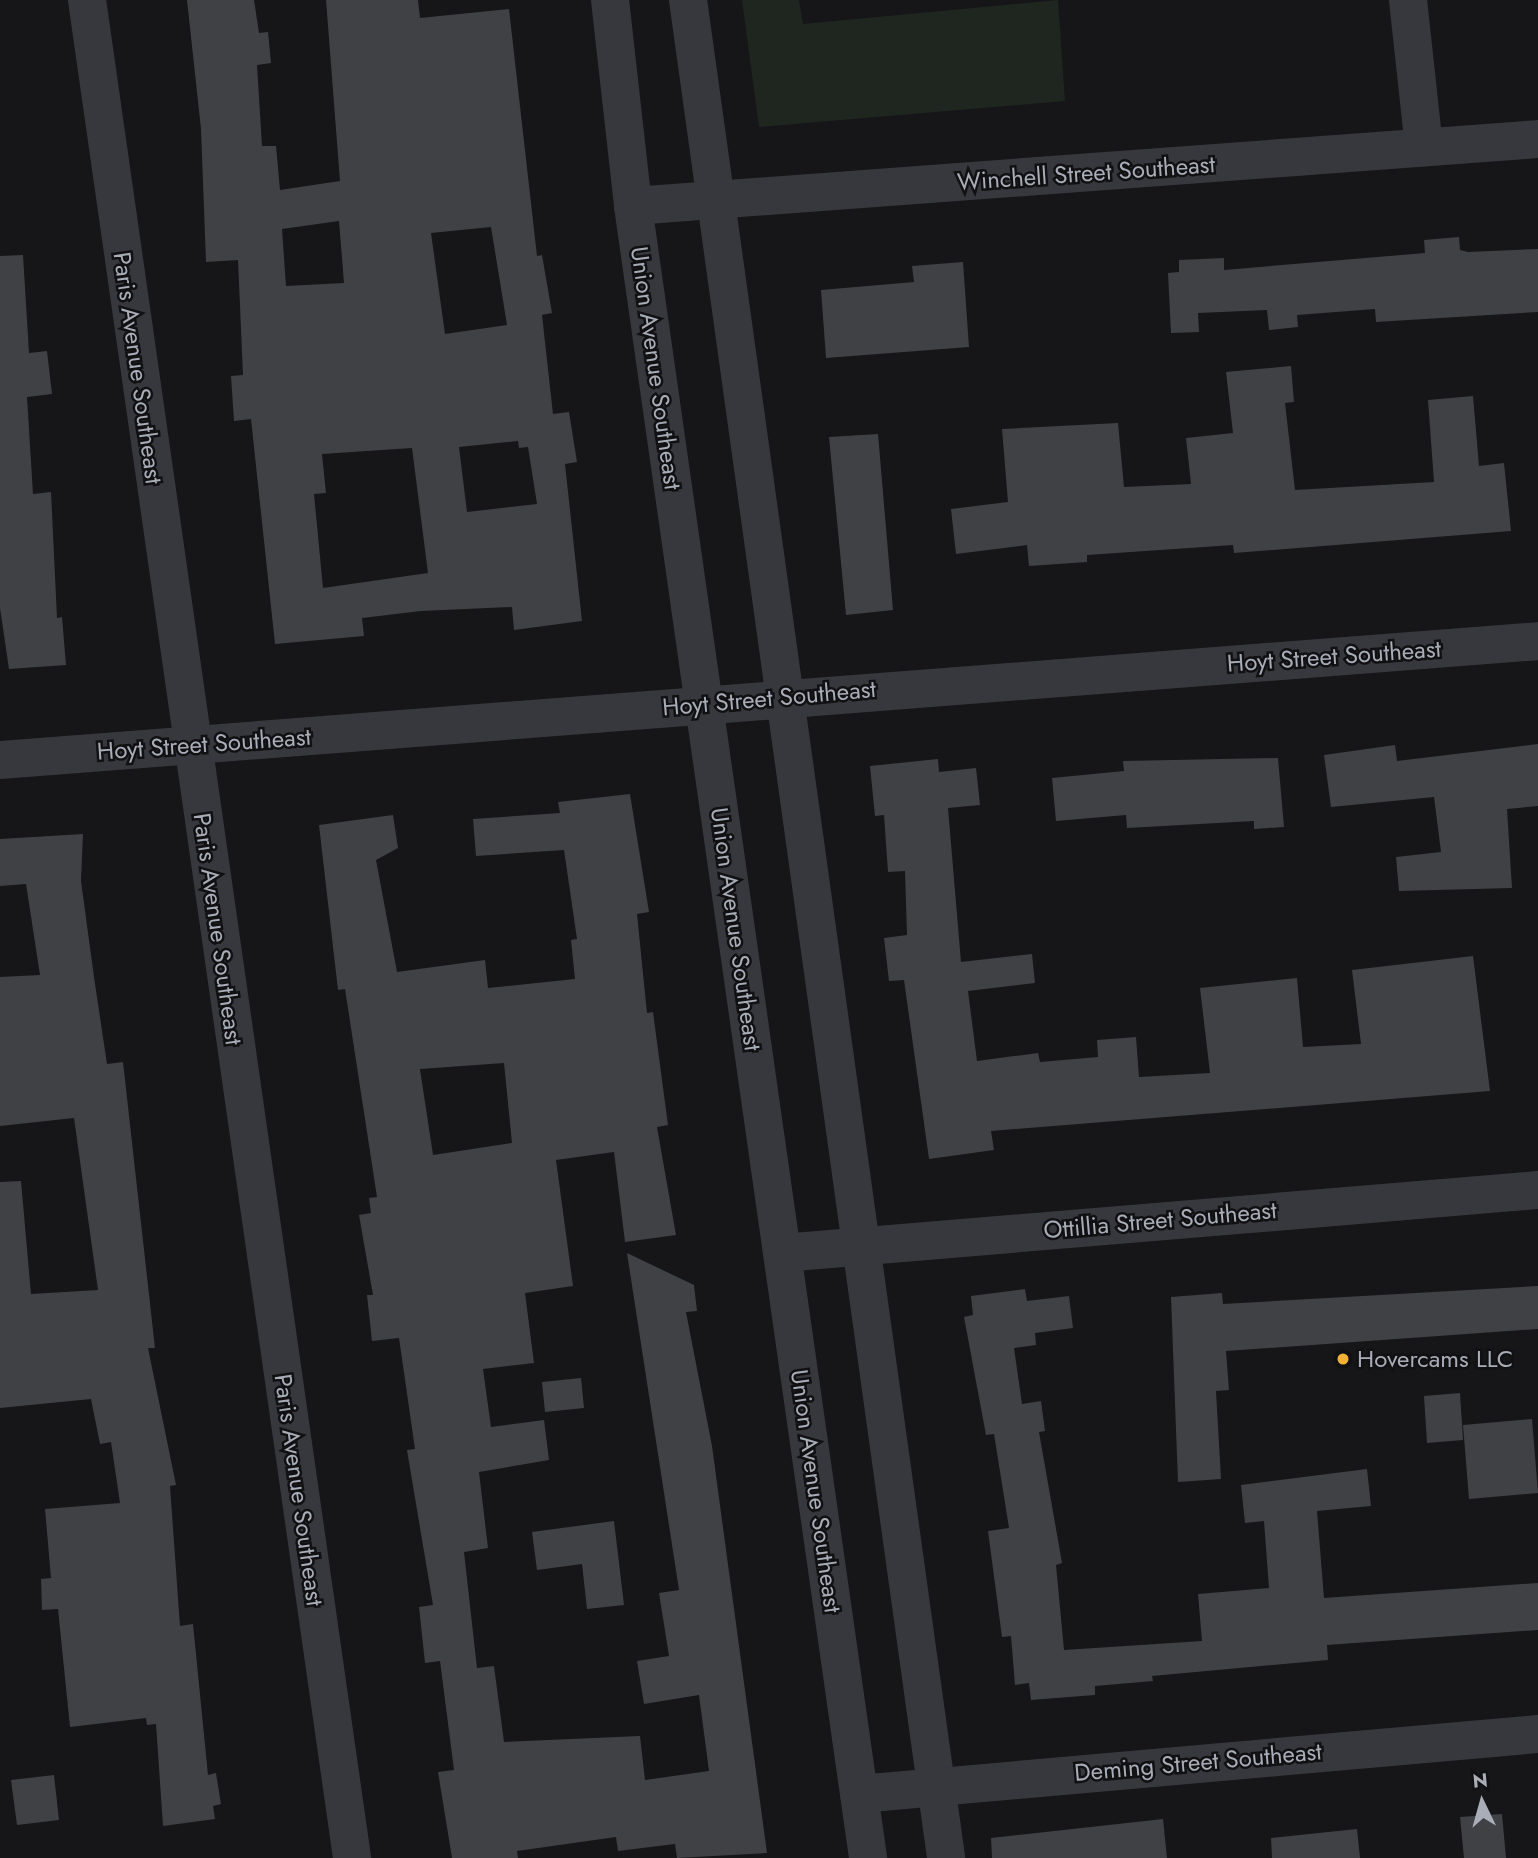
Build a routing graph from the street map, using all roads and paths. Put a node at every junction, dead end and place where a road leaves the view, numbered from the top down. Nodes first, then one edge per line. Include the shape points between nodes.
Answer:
1 (87, 0) edge
2 (610, 0) edge
3 (688, 0) edge
4 (1408, 0) edge
5 (1538, 139) edge
6 (1424, 148) junction
7 (716, 200) junction
8 (634, 206) junction
9 (1538, 641) edge
10 (785, 696) junction
11 (704, 704) junction
12 (191, 746) junction
13 (0, 760) edge
14 (1538, 1190) edge
15 (862, 1244) junction
16 (782, 1253) junction
17 (1538, 1734) edge
18 (936, 1786) junction
19 (859, 1794) junction
20 (352, 1858) edge
21 (868, 1858) edge
22 (946, 1858) edge

1 - 12 street, Paris Avenue Southeast
2 - 8 street, Union Avenue Southeast
3 - 7 street
4 - 6 street
5 - 6 street, Winchell Street Southeast
6 - 7 street, Winchell Street Southeast
7 - 8 street, Winchell Street Southeast
7 - 10 street
8 - 11 street, Union Avenue Southeast
9 - 10 street, Hoyt Street Southeast
10 - 11 street, Hoyt Street Southeast
10 - 15 street
11 - 12 street, Hoyt Street Southeast
11 - 16 street, Union Avenue Southeast
12 - 13 street, Hoyt Street Southeast
12 - 20 street, Paris Avenue Southeast
14 - 15 street, Ottillia Street Southeast
15 - 16 street, Ottillia Street Southeast
15 - 18 street
16 - 19 street, Union Avenue Southeast
17 - 18 street, Deming Street Southeast
18 - 19 street, Deming Street Southeast
18 - 22 street
19 - 21 street, Union Avenue Southeast

